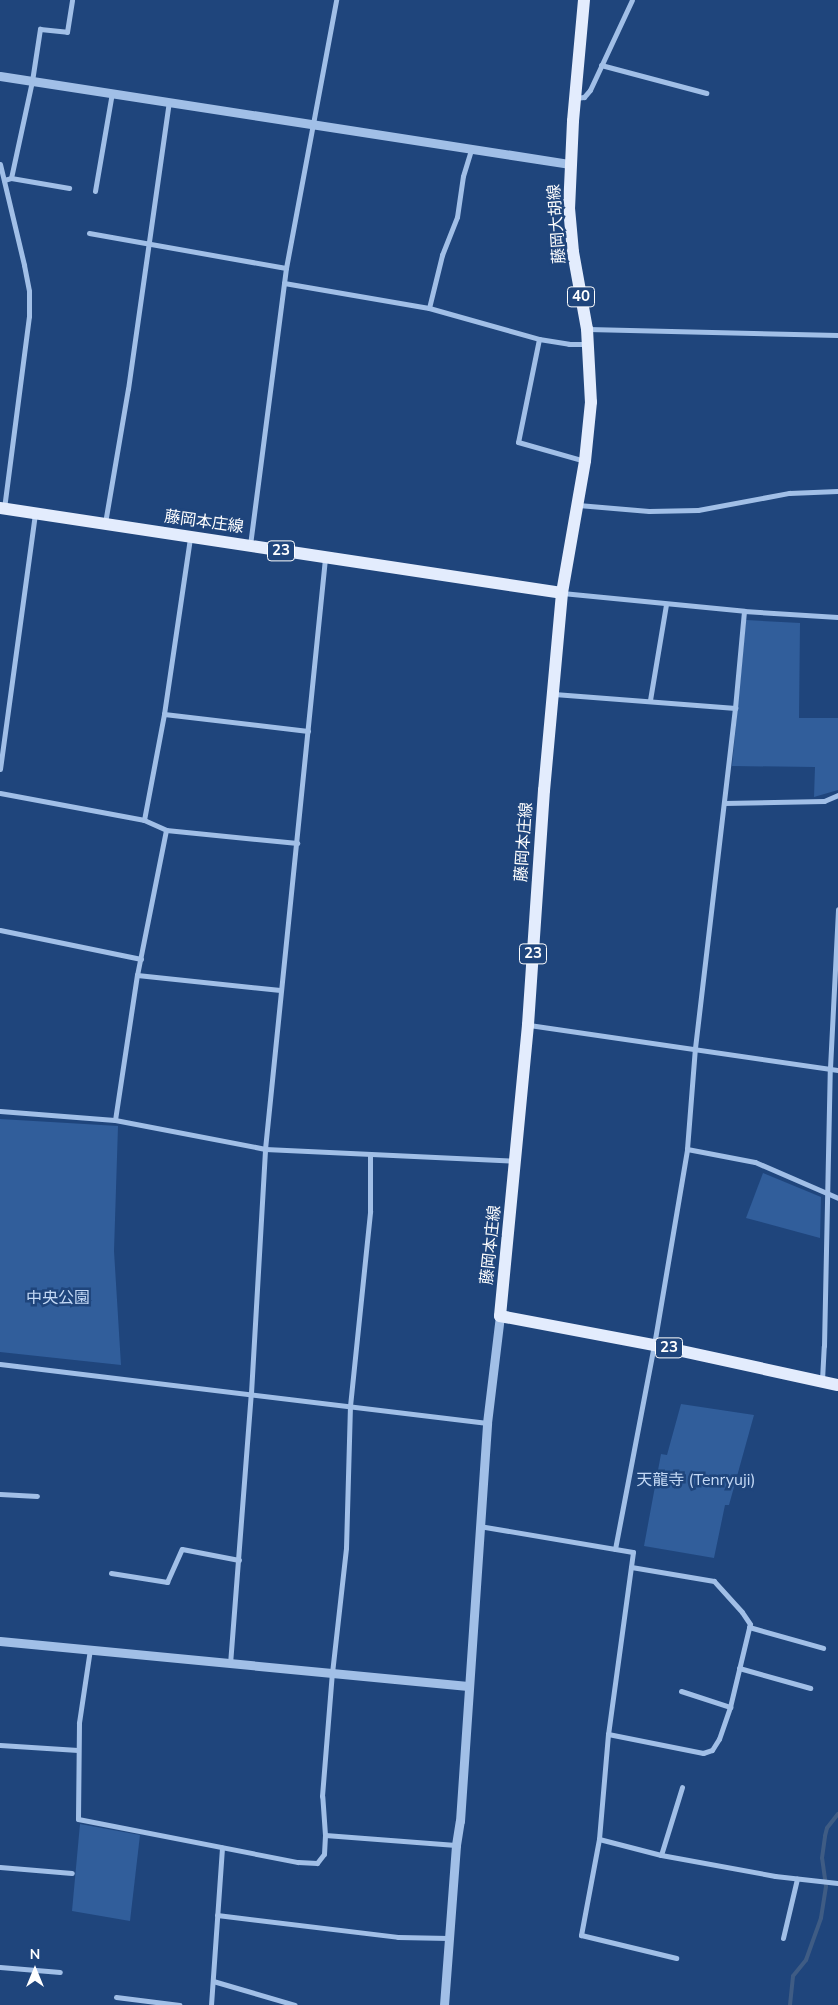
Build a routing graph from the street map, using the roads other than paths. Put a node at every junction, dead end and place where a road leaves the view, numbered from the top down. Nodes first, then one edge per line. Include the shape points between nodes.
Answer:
1 (72, 0) edge
2 (336, 0) edge
3 (584, 0) edge
4 (632, 0) edge
5 (601, 65) junction
6 (0, 76) edge
7 (32, 81) junction
8 (112, 93) junction
9 (706, 93) dead end
10 (574, 98) junction
11 (169, 101) junction
12 (314, 125) junction
13 (471, 150) junction
14 (0, 164) edge
15 (570, 164) junction
16 (11, 178) junction
17 (4, 180) junction
18 (69, 188) dead end
19 (94, 191) dead end
20 (89, 233) dead end
21 (149, 243) junction
22 (286, 268) junction
23 (284, 283) junction
24 (429, 308) junction
25 (587, 329) junction
26 (838, 335) edge
27 (539, 339) junction
28 (589, 344) junction
29 (585, 461) junction
30 (838, 491) edge
31 (577, 505) junction
32 (2, 508) edge
33 (36, 513) junction
34 (105, 524) junction
35 (190, 537) junction
36 (250, 546) junction
37 (325, 558) junction
38 (562, 593) junction
39 (666, 604) junction
40 (744, 612) junction
41 (838, 616) edge
42 (553, 694) junction
43 (650, 700) junction
44 (735, 708) junction
45 (164, 714) junction
46 (308, 731) junction
47 (0, 769) edge
48 (0, 793) edge
49 (838, 796) edge
50 (724, 803) junction
51 (144, 820) junction
52 (166, 830) junction
53 (297, 843) junction
54 (838, 909) edge
55 (0, 930) edge
56 (141, 959) junction
57 (137, 975) junction
58 (280, 990) junction
59 (528, 1025) junction
60 (695, 1048) junction
61 (830, 1068) junction
62 (838, 1070) edge
63 (0, 1111) edge
64 (115, 1120) junction
65 (265, 1149) junction
66 (687, 1149) junction
67 (370, 1154) junction
68 (516, 1162) junction
69 (827, 1193) junction
70 (838, 1198) edge
71 (500, 1316) junction
72 (654, 1345) junction
73 (0, 1364) edge
74 (822, 1380) junction
75 (838, 1384) edge
76 (251, 1393) junction
77 (350, 1406) junction
78 (488, 1423) junction
79 (0, 1494) edge
80 (38, 1496) dead end
81 (480, 1526) junction
82 (615, 1549) junction
83 (239, 1560) junction
84 (631, 1567) junction
85 (111, 1574) dead end
86 (749, 1627) junction
87 (0, 1641) edge
88 (823, 1648) dead end
89 (90, 1649) junction
90 (230, 1664) junction
91 (739, 1668) junction
92 (332, 1673) junction
93 (468, 1686) junction
94 (810, 1688) dead end
95 (681, 1692) dead end
96 (730, 1707) junction
97 (608, 1734) junction
98 (0, 1745) edge
99 (78, 1750) junction
100 (682, 1787) dead end
101 (325, 1834) junction
102 (599, 1840) junction
103 (456, 1845) junction
104 (222, 1847) junction
105 (661, 1855) junction
106 (0, 1867) edge
107 (72, 1873) dead end
108 (797, 1879) junction
109 (838, 1883) edge
110 (217, 1915) junction
111 (450, 1938) junction
112 (784, 1938) dead end
113 (676, 1958) dead end
114 (0, 1968) edge
115 (60, 1972) dead end
116 (212, 1981) junction
117 (116, 1997) dead end
118 (179, 2005) edge
119 (211, 2005) edge
120 (295, 2005) edge
121 (444, 2005) edge

1 - 7 street via 67,32 40,30
2 - 12 street
3 - 10 main road, 藤岡大胡線 / 40
4 - 5 street
5 - 9 street
5 - 10 street via 590,90 584,97
6 - 7 street
7 - 8 street
7 - 16 street
8 - 11 street
8 - 19 street
10 - 15 main road, 藤岡大胡線 / 40
11 - 12 street
11 - 21 street
12 - 13 street
12 - 22 street
13 - 15 street
13 - 24 street via 456,217 442,255
14 - 17 street
15 - 25 main road, 藤岡大胡線 / 40 via 572,245
16 - 17 street
16 - 18 street
17 - 32 street via 29,291 29,316
20 - 21 street
21 - 22 street
21 - 34 street
22 - 23 street
23 - 24 street
23 - 36 street
24 - 27 street
25 - 26 street
25 - 28 main road, 藤岡大胡線 / 40
27 - 28 street
27 - 29 street via 518,442
28 - 29 main road, 藤岡大胡線 / 40 via 591,402
29 - 31 main road, 藤岡大胡線 / 40
30 - 31 street via 789,493 698,510 649,511
31 - 38 main road, 藤岡大胡線 / 40
32 - 33 main road, 藤岡本庄線 / 23
33 - 34 main road, 藤岡本庄線 / 23
33 - 47 street
34 - 35 main road, 藤岡本庄線 / 23
35 - 36 main road, 藤岡本庄線 / 23
35 - 45 street
36 - 37 main road, 藤岡本庄線 / 23
37 - 38 main road, 藤岡本庄線 / 23
37 - 46 street
38 - 39 street
38 - 42 main road, 藤岡本庄線 / 23
39 - 40 street
39 - 43 street
40 - 41 street
40 - 44 street
42 - 43 street
42 - 59 main road, 藤岡本庄線 / 23
43 - 44 street
44 - 50 street
45 - 46 street
45 - 51 street
46 - 53 street
48 - 51 street
49 - 50 street via 824,801
50 - 60 street
51 - 52 street
52 - 53 street
52 - 56 street
53 - 58 street
54 - 61 street
55 - 56 street
56 - 57 street
57 - 58 street
57 - 64 street
58 - 65 street
59 - 60 street
59 - 68 main road, 藤岡本庄線 / 23
60 - 61 street
60 - 66 street
61 - 62 street
61 - 69 street
63 - 64 street
64 - 65 street
65 - 67 street
65 - 76 street
66 - 69 street via 755,1162
66 - 72 street
67 - 68 street
67 - 77 street via 370,1211
68 - 71 main road, 藤岡本庄線 / 23
69 - 70 street
69 - 74 street
71 - 72 main road, 23
71 - 78 street
72 - 74 main road, 23
72 - 82 street
73 - 76 street
74 - 75 main road, 23
76 - 77 street
76 - 83 street
77 - 78 street
77 - 92 street via 346,1548
78 - 81 street
79 - 80 street
81 - 82 street
81 - 93 street
82 - 84 street via 633,1552
83 - 85 street via 182,1550 167,1582
83 - 90 street
84 - 86 street via 714,1582 742,1612
84 - 97 street
86 - 88 street
86 - 91 street
87 - 89 street
89 - 90 street
89 - 99 street via 78,1723
90 - 92 street
91 - 94 street
91 - 96 street
92 - 93 street
92 - 101 street via 322,1796
93 - 103 street
95 - 96 street
96 - 97 street via 719,1739 712,1750 703,1753
97 - 102 street
98 - 99 street
99 - 104 street via 78,1820
100 - 105 street
101 - 103 street
101 - 104 street via 324,1854 317,1863
102 - 105 street
102 - 113 street via 581,1935
103 - 111 street
104 - 110 street
105 - 108 street
106 - 107 street
108 - 109 street
108 - 112 street
110 - 111 street via 398,1937
110 - 116 street
111 - 121 street
114 - 115 street
116 - 119 street
116 - 120 street
117 - 118 street

